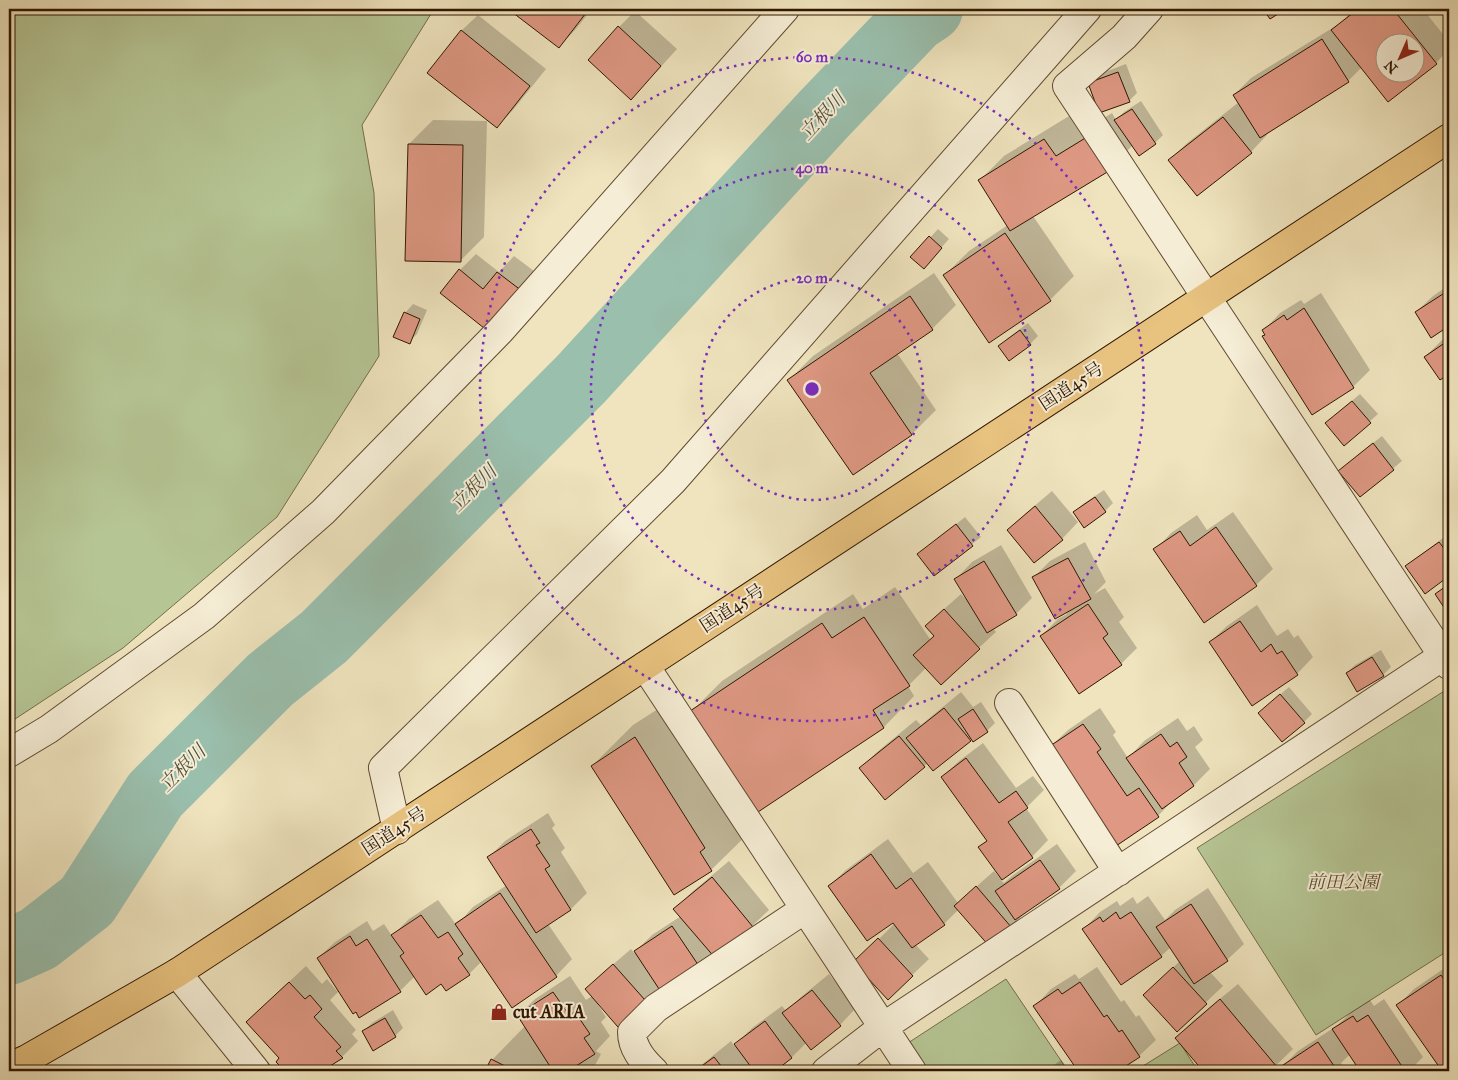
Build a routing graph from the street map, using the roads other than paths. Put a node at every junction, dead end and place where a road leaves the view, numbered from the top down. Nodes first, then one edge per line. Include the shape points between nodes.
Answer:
1 (785, 9) edge
2 (1087, 9) edge
3 (1149, 9) edge
4 (1449, 138) edge
5 (1207, 297) junction
6 (1447, 657) edge
7 (645, 666) junction
8 (1009, 703) dead end
9 (9, 753) edge
10 (397, 830) junction
11 (1118, 872) junction
12 (805, 909) junction
13 (177, 973) junction
14 (883, 1027) junction
15 (9, 1067) edge
16 (256, 1071) edge
17 (654, 1071) edge
18 (826, 1071) edge
19 (912, 1071) edge

1 - 9 street via 500,331 323,512 204,616 49,729
2 - 10 street via 672,481 383,768
3 - 5 street via 1124,37 1067,86
4 - 5 highway, 国道45号
5 - 6 street
5 - 7 highway, 国道45号
6 - 11 street
7 - 10 highway, 国道45号
7 - 12 street
8 - 11 street
10 - 13 highway, 国道45号
11 - 14 street
12 - 14 street
12 - 17 street via 656,1008 632,1032 632,1043
13 - 15 highway, 国道45号
13 - 16 street
14 - 18 street
14 - 19 street

